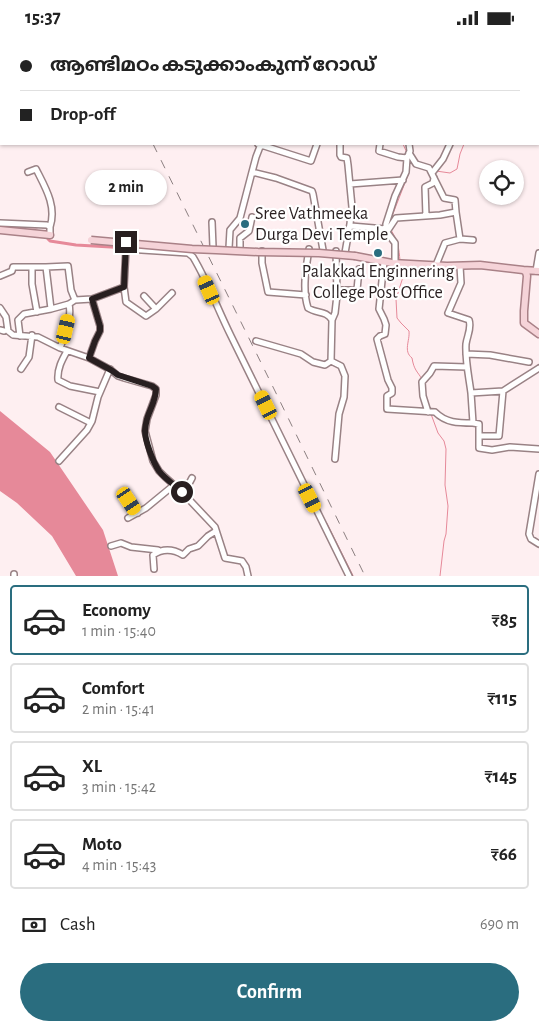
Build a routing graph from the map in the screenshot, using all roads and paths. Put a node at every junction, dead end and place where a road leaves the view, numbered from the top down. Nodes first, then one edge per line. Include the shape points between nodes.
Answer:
1 (260, 145) edge
2 (263, 145) edge
3 (317, 145) edge
4 (340, 145) edge
5 (380, 145) edge
6 (409, 145) edge
7 (450, 145) edge
8 (408, 155) junction
9 (28, 172) dead end
10 (252, 172) junction
11 (433, 173) junction
12 (402, 180) junction
13 (350, 184) junction
14 (456, 212) junction
15 (426, 216) junction
16 (252, 217) dead end
17 (212, 222) dead end
18 (0, 223) edge
19 (350, 224) junction
20 (50, 227) junction
21 (388, 229) junction
22 (0, 230) edge
23 (48, 234) joint
24 (460, 239) junction
25 (91, 240) dead end
26 (473, 240) dead end
27 (181, 246) dead end
28 (213, 247) dead end
29 (229, 248) dead end
30 (240, 249) dead end
31 (309, 249) dead end
32 (323, 250) dead end
33 (262, 251) dead end
34 (336, 251) dead end
35 (182, 253) junction
36 (345, 253) dead end
37 (539, 253) edge
38 (384, 262) junction
39 (399, 264) junction
40 (436, 265) junction
41 (460, 266) junction
42 (32, 267) junction
43 (46, 267) junction
44 (358, 269) dead end
45 (524, 270) junction
46 (537, 271) edge
47 (0, 276) edge
48 (124, 287) junction
49 (337, 290) junction
50 (172, 293) dead end
51 (306, 295) junction
52 (144, 296) dead end
53 (92, 299) junction
54 (74, 301) junction
55 (69, 304) junction
56 (0, 308) edge
57 (51, 309) junction
58 (156, 309) junction
59 (37, 312) junction
60 (332, 320) junction
61 (539, 334) edge
62 (32, 335) junction
63 (20, 336) junction
64 (256, 341) dead end
65 (60, 348) junction
66 (67, 351) junction
67 (466, 354) junction
68 (89, 358) junction
69 (331, 361) junction
70 (529, 362) dead end
71 (467, 367) junction
72 (539, 368) edge
73 (21, 369) dead end
74 (110, 369) junction
75 (504, 391) junction
76 (100, 392) junction
77 (471, 393) junction
78 (59, 407) dead end
79 (428, 412) junction
80 (91, 423) junction
81 (473, 423) junction
82 (479, 436) junction
83 (539, 449) edge
84 (335, 459) dead end
85 (59, 461) dead end
86 (539, 475) edge
87 (192, 478) dead end
88 (174, 485) junction
89 (127, 492) dead end
90 (184, 493) junction
91 (138, 513) junction
92 (128, 518) dead end
93 (216, 531) junction
94 (539, 544) edge
95 (111, 545) dead end
96 (161, 550) junction
97 (154, 569) dead end
98 (248, 576) edge
99 (349, 576) edge

1 - 10 street
2 - 3 street via 311,161
4 - 13 street via 341,157 347,158
5 - 8 street via 379,151 398,157
6 - 8 street
7 - 11 street
8 - 11 street
8 - 12 street
9 - 20 street via 36,169 52,205
10 - 29 street via 240,218 230,229
10 - 32 street via 312,191
11 - 14 street via 444,198 455,200
11 - 15 street via 433,183 425,187
12 - 13 street
12 - 21 street via 386,224
13 - 19 street
14 - 15 street
14 - 24 street
15 - 21 street via 396,219
16 - 30 street via 249,231 240,238
17 - 28 street
18 - 20 street
19 - 21 street
19 - 36 street
20 - 23 street
21 - 39 street
22 - 23 main road
24 - 26 street
24 - 40 street via 444,243
25 - 38 main road, bridge via 258,253 319,253
27 - 35 street, bridge
31 - 51 street
33 - 51 street via 268,292
34 - 49 street
35 - 48 street via 126,247
35 - 99 street via 190,254 195,261
37 - 46 street
38 - 39 main road
38 - 79 street via 379,309 386,333 377,339 392,391 387,395 387,409
39 - 40 main road
40 - 41 main road
41 - 45 main road
41 - 67 street via 461,283 448,313 469,320
42 - 43 street
42 - 47 street via 13,267 12,271
42 - 59 street
43 - 54 street via 68,266
43 - 57 street
44 - 49 street via 357,290
45 - 46 main road
45 - 61 main road via 527,276 524,323
48 - 53 street
48 - 58 street via 126,301 146,317
49 - 60 street
50 - 58 street
51 - 60 street via 308,309 323,313
52 - 58 street
53 - 54 street
53 - 68 street via 100,331
54 - 55 street
55 - 57 street
55 - 65 street
56 - 63 street via 6,317 8,331
57 - 59 street
59 - 63 street via 24,314 18,320
60 - 69 street
62 - 63 street
62 - 65 street
62 - 73 street via 29,357
64 - 69 street via 301,354 313,362 325,365
65 - 66 street
66 - 68 street
66 - 76 street via 60,365 58,380
67 - 70 street
67 - 71 street
68 - 74 street
69 - 84 street via 341,366 345,376
71 - 77 street
71 - 79 street via 434,366 424,380 423,397
72 - 75 street
74 - 76 street
74 - 88 street via 156,389 145,431 153,461
75 - 77 street
75 - 82 street via 499,436
76 - 80 street
77 - 81 street
78 - 80 street
79 - 81 street via 435,412 449,421
80 - 85 street
81 - 82 street via 479,424
82 - 83 street via 479,448
86 - 94 street via 529,534
87 - 90 street
88 - 90 street
88 - 91 street
89 - 91 street
90 - 93 street
91 - 92 street
93 - 96 street via 183,555 177,551
93 - 98 street via 225,558 242,561
95 - 96 street via 121,543
96 - 97 street via 153,555

